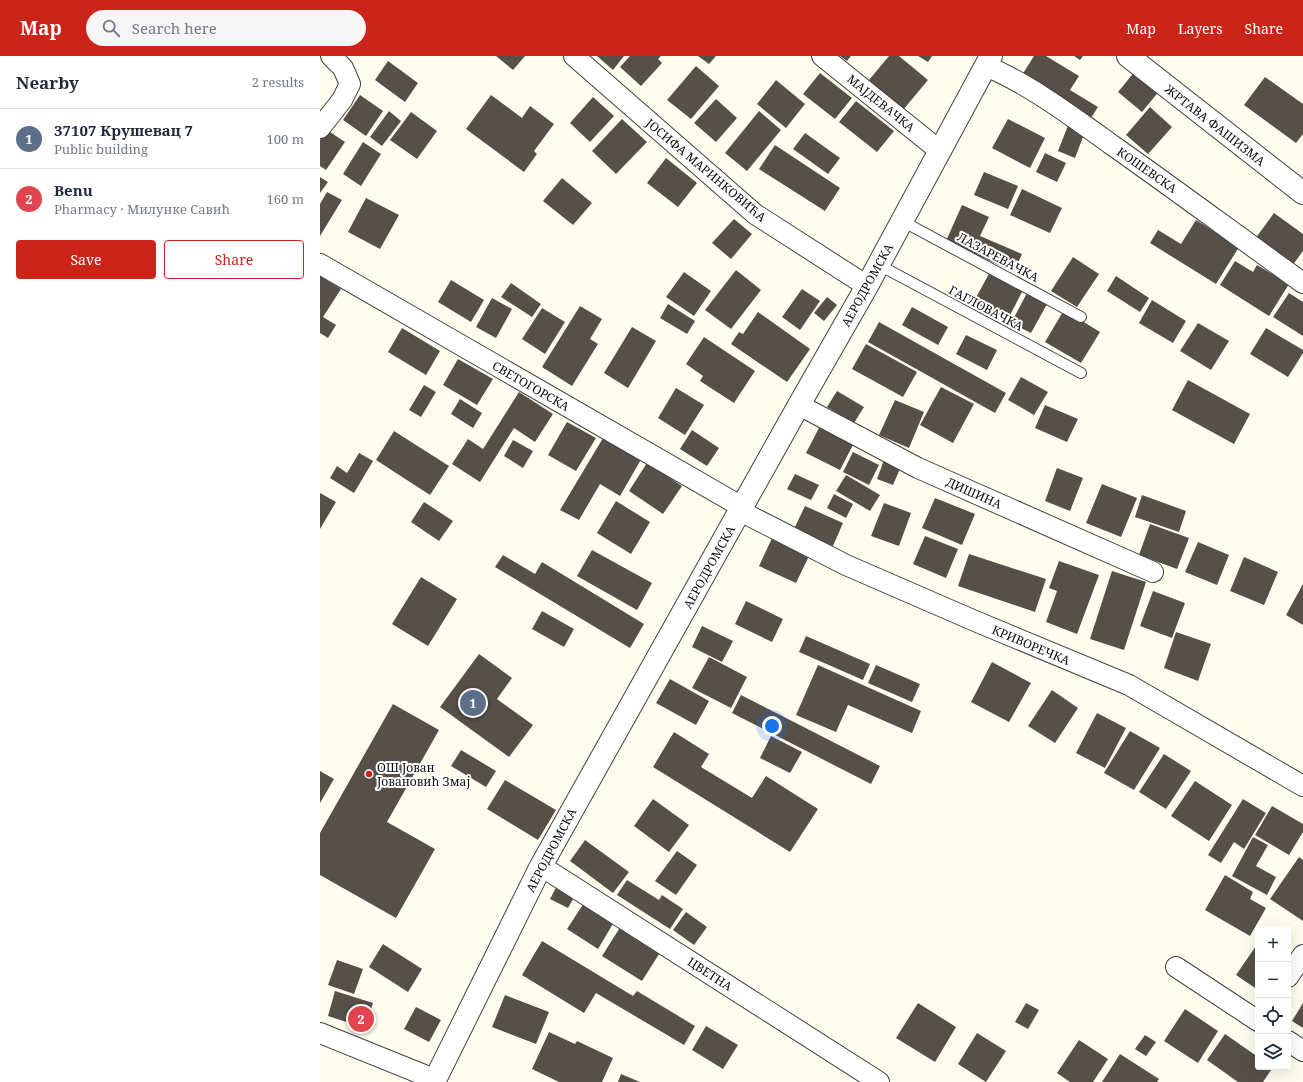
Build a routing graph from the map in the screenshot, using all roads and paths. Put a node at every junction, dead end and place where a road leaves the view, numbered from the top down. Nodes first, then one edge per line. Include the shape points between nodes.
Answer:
1 (331, 56) edge
2 (574, 56) edge
3 (822, 56) edge
4 (1128, 56) edge
5 (988, 61) edge
6 (320, 128) edge
7 (940, 151) junction
8 (1303, 193) edge
9 (902, 221) junction
10 (320, 264) edge
11 (879, 265) junction
12 (1303, 283) edge
13 (867, 286) junction
14 (1081, 316) dead end
15 (1081, 374) dead end
16 (799, 405) junction
17 (745, 512) junction
18 (1153, 572) dead end
19 (1303, 786) edge
20 (541, 866) junction
21 (1303, 955) edge
22 (1176, 968) dead end
23 (1291, 973) edge
24 (1255, 1018) edge
25 (320, 1033) edge
26 (1291, 1043) edge
27 (1303, 1050) edge
28 (434, 1080) edge
29 (879, 1082) edge

1 - 6 street via 343,68 350,84 342,100
2 - 13 street, ЈОСИФА МАРИНКОВИЋА via 755,214
3 - 7 street, МАЈДЕВАЧКА
4 - 8 street, ЖРТАВА ФАШИЗМА
5 - 7 street, АЕРОДРОМСКА
5 - 12 street, КОШЕВСКА via 1064,111
7 - 9 street, АЕРОДРОМСКА
9 - 11 street, АЕРОДРОМСКА
9 - 14 lane, ЛАЗАРЕВАЧКА
10 - 17 street, СВЕТОГОРСКА
11 - 13 street, АЕРОДРОМСКА
11 - 15 lane, ГАГЛОВАЧКА
13 - 16 street, АЕРОДРОМСКА
16 - 17 street, АЕРОДРОМСКА
16 - 18 street, ДИШИНА via 918,468
17 - 19 street, КРИВОРЕЧКА via 846,565 1129,685
17 - 20 street, АЕРОДРОМСКА
20 - 28 street, АЕРОДРОМСКА
20 - 29 street, ЦВЕТНА
21 - 23 street
22 - 24 street
25 - 28 street
26 - 27 street

